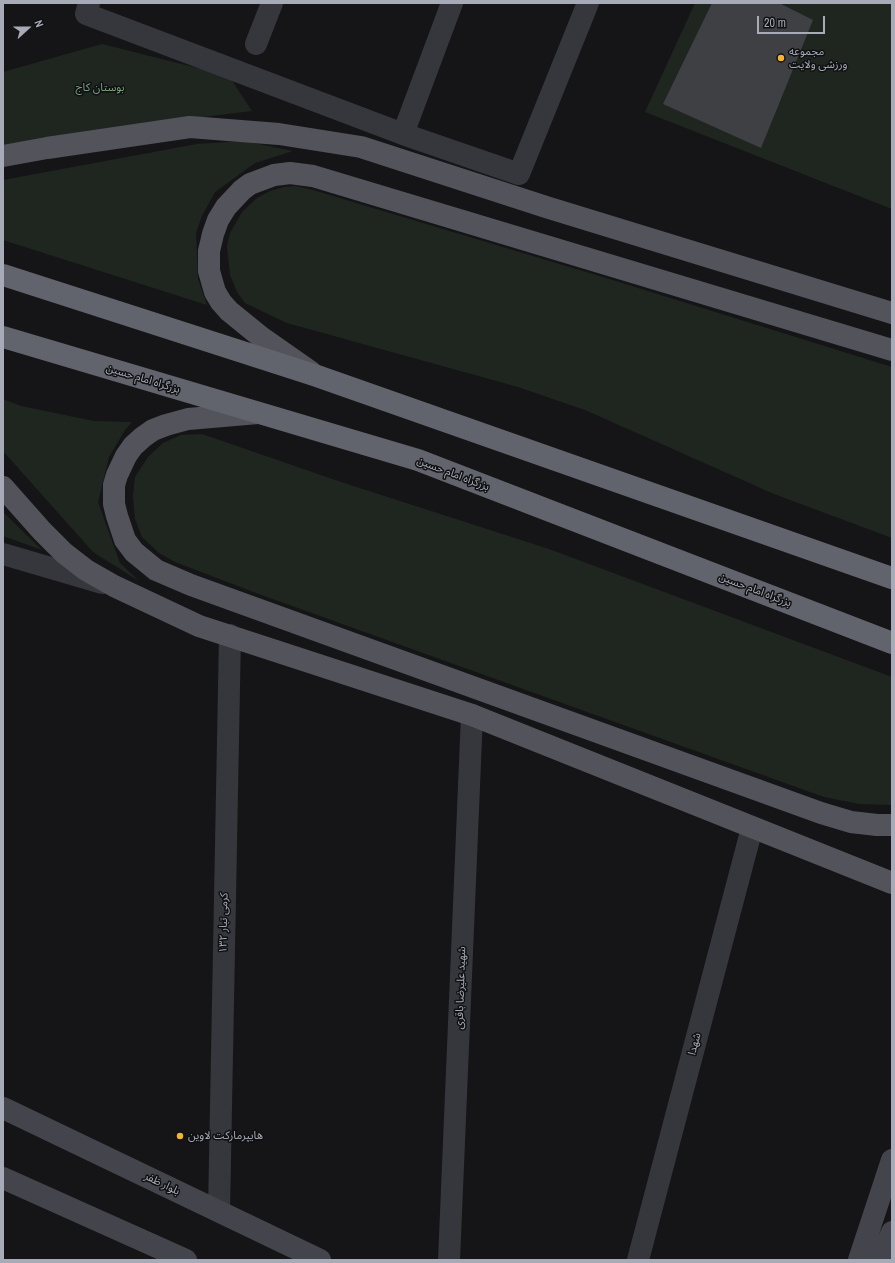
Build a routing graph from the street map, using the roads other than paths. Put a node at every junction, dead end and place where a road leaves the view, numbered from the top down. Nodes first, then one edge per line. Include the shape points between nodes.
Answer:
1 (89, 3) edge
2 (272, 3) edge
3 (452, 3) edge
4 (588, 3) edge
5 (256, 44) dead end
6 (404, 134) junction
7 (3, 156) edge
8 (3, 276) edge
9 (892, 313) edge
10 (3, 338) edge
11 (892, 350) edge
12 (317, 376) junction
13 (258, 413) junction
14 (3, 487) edge
15 (3, 554) edge
16 (892, 578) edge
17 (114, 586) junction
18 (230, 635) junction
19 (892, 643) edge
20 (472, 715) junction
21 (890, 825) edge
22 (752, 828) junction
23 (892, 883) edge
24 (3, 1108) edge
25 (892, 1160) edge
26 (3, 1178) edge
27 (219, 1211) junction
28 (892, 1232) edge
29 (182, 1259) edge
30 (320, 1260) edge
31 (449, 1260) edge
32 (638, 1260) edge
33 (859, 1260) edge
34 (880, 1260) edge

1 - 6 street via 86,14
2 - 5 street
3 - 6 street
4 - 6 street via 519,174
7 - 9 main road via 190,127 279,134 361,147 546,207
8 - 12 highway
10 - 13 highway, بزرگراه امام حسین
11 - 12 main road via 313,176 290,173 274,175 242,190 218,220 209,251 211,282 221,302 229,311
12 - 16 highway
13 - 19 highway, بزرگراه امام حسین via 418,460
13 - 21 main road via 188,419 166,425 143,437 126,456 114,485 117,516 125,540 134,552 156,570 191,586 821,813 852,822
14 - 17 main road via 64,553 86,570
15 - 17 street
17 - 18 main road via 199,626
18 - 20 main road
18 - 27 street, کرمی تبار ۱۳۲
20 - 22 main road
20 - 31 street, شهید علیرضا باقری
22 - 23 main road
22 - 32 street, شهدا
24 - 27 street, بلوار ظفر
25 - 33 street
26 - 29 street
27 - 30 street, بلوار ظفر
28 - 34 street

